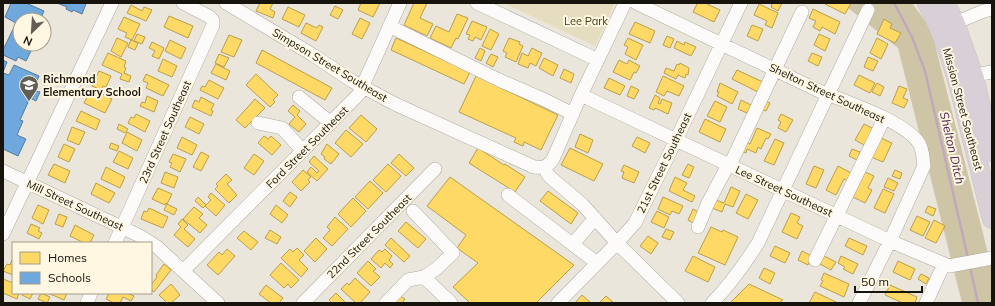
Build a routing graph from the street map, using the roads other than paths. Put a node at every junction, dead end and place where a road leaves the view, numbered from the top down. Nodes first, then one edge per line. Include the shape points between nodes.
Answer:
1 (112, 3) edge
2 (183, 3) edge
3 (226, 3) edge
4 (400, 3) edge
5 (477, 3) edge
6 (625, 3) edge
7 (636, 3) edge
8 (741, 3) edge
9 (927, 3) edge
10 (945, 3) edge
11 (868, 10) dead end
12 (992, 10) edge
13 (802, 12) dead end
14 (389, 26) junction
15 (947, 26) junction
16 (722, 44) junction
17 (598, 60) junction
18 (774, 69) junction
19 (983, 74) edge
20 (362, 85) junction
21 (828, 94) junction
22 (581, 95) junction
23 (299, 97) dead end
24 (573, 114) junction
25 (884, 119) junction
26 (258, 123) dead end
27 (331, 123) junction
28 (676, 140) junction
29 (303, 151) junction
30 (992, 152) edge
31 (729, 165) junction
32 (546, 167) junction
33 (435, 169) dead end
34 (3, 171) edge
35 (27, 183) junction
36 (782, 191) junction
37 (508, 195) dead end
38 (413, 211) dead end
39 (837, 216) junction
40 (595, 218) junction
41 (992, 219) edge
42 (698, 227) dead end
43 (122, 228) junction
44 (3, 234) edge
45 (890, 241) junction
46 (115, 242) edge
47 (149, 242) edge
48 (617, 243) junction
49 (152, 244) edge
50 (573, 244) junction
51 (990, 258) edge
52 (815, 260) dead end
53 (597, 263) junction
54 (948, 265) junction
55 (184, 270) junction
56 (424, 277) junction
57 (218, 303) edge
58 (303, 303) edge
59 (386, 303) edge
60 (451, 303) edge
61 (558, 303) edge
62 (678, 303) edge
63 (712, 303) edge
64 (859, 303) edge
65 (926, 303) edge

1 - 35 street
2 - 43 street, 23rd Street Southeast via 213,21
3 - 20 street, Simpson Street Southeast
4 - 14 street, Ford Street Southeast
5 - 17 street
6 - 17 street
7 - 16 street, Shelton Street Southeast
8 - 16 street, 21st Street Southeast
9 - 15 highway, Mission Street Southeast
10 - 15 highway, Mission Street Southeast
11 - 21 street
12 - 15 street
13 - 18 street
14 - 20 street, Ford Street Southeast
14 - 24 street
15 - 19 highway, Mission Street Southeast
15 - 41 highway, Mission Street Southeast via 950,54
16 - 18 street, Shelton Street Southeast
16 - 28 street, 21st Street Southeast
17 - 22 street
18 - 21 street, Shelton Street Southeast
18 - 31 street
19 - 30 highway, Mission Street Southeast
20 - 27 street, Ford Street Southeast via 359,94
20 - 32 street, Simpson Street Southeast via 402,107 534,167
21 - 25 street, Shelton Street Southeast
21 - 36 street
22 - 24 street
22 - 28 street, Lee Street Southeast
23 - 27 street
24 - 32 street via 550,165
25 - 39 street
25 - 45 street, Shelton Street Southeast via 904,128 913,136 920,146 924,166
26 - 29 street via 282,128
27 - 29 street, Ford Street Southeast
28 - 31 street, Lee Street Southeast
28 - 48 street, 21st Street Southeast via 635,223
29 - 55 street, Ford Street Southeast
31 - 36 street, Lee Street Southeast
31 - 42 street
32 - 40 street via 550,177
33 - 58 street, 22nd Street Southeast
34 - 35 street, Mill Street Southeast
35 - 43 street, Mill Street Southeast
35 - 44 street
36 - 39 street, Lee Street Southeast
36 - 63 street via 758,243 742,268
37 - 50 street
38 - 56 street via 453,253
39 - 45 street, Lee Street Southeast
39 - 52 street
40 - 48 street
40 - 50 street
43 - 46 street, 23rd Street Southeast
43 - 47 street, Mill Street Southeast
45 - 54 street, Lee Street Southeast
45 - 64 street, Shelton Street Southeast
48 - 53 street, 21st Street Southeast
48 - 62 street
49 - 55 street, Mill Street Southeast
50 - 53 street
51 - 54 street
53 - 61 street, 21st Street Southeast
54 - 65 street
55 - 57 street, Mill Street Southeast
56 - 59 street via 408,280
56 - 60 street

